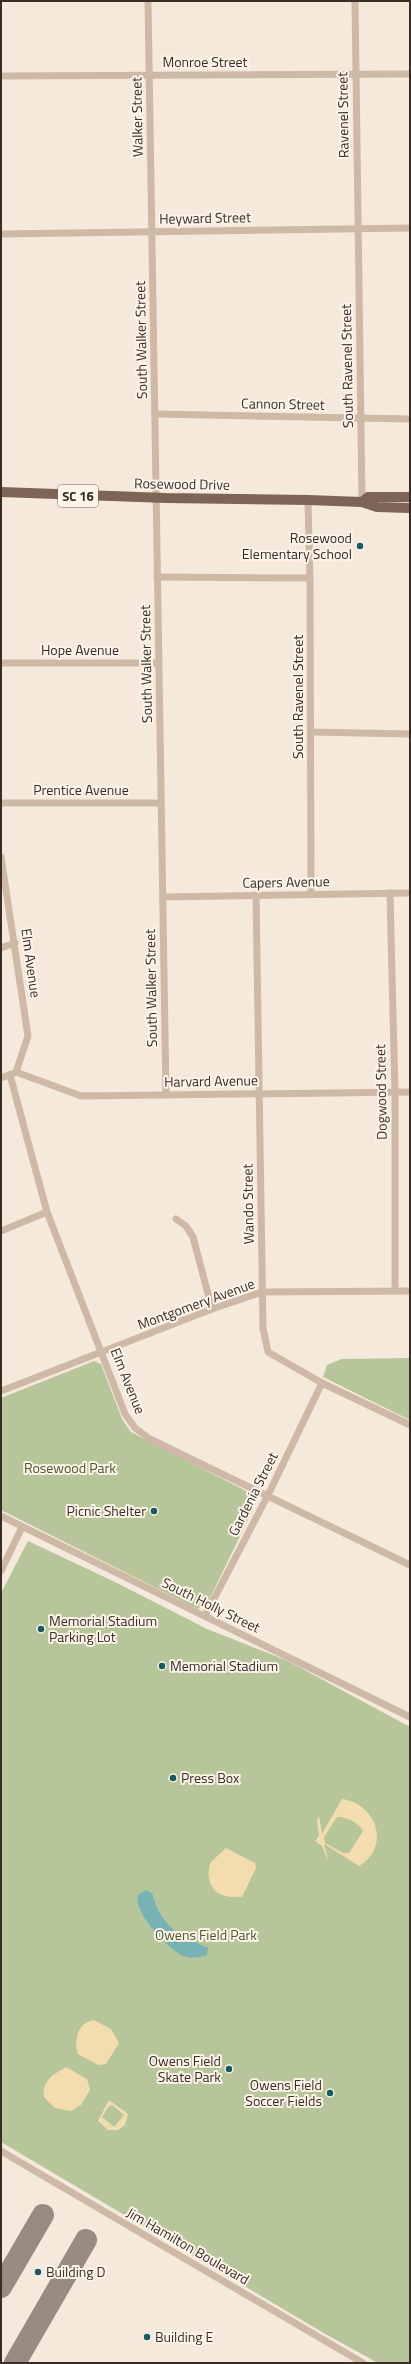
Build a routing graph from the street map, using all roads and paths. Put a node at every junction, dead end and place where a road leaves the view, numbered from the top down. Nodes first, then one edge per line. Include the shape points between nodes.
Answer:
1 (148, 1) edge
2 (355, 1) edge
3 (356, 74) junction
4 (410, 74) edge
5 (149, 75) junction
6 (1, 76) edge
7 (410, 228) edge
8 (358, 229) junction
9 (152, 232) junction
10 (1, 234) edge
11 (155, 414) junction
12 (360, 418) junction
13 (410, 419) edge
14 (1, 492) edge
15 (410, 497) edge
16 (156, 498) junction
17 (308, 500) junction
18 (362, 502) junction
19 (410, 508) edge
20 (157, 576) junction
21 (310, 578) junction
22 (1, 663) edge
23 (159, 663) junction
24 (311, 732) junction
25 (410, 734) edge
26 (1, 803) edge
27 (161, 803) junction
28 (1, 857) edge
29 (390, 893) junction
30 (410, 893) edge
31 (310, 894) junction
32 (256, 895) junction
33 (162, 897) junction
34 (15, 943) junction
35 (1, 948) edge
36 (13, 1073) junction
37 (1, 1078) edge
38 (395, 1092) junction
39 (410, 1092) edge
40 (260, 1094) junction
41 (166, 1095) junction
42 (47, 1212) junction
43 (176, 1219) dead end
44 (1, 1230) edge
45 (395, 1291) junction
46 (410, 1291) edge
47 (262, 1292) junction
48 (212, 1309) junction
49 (102, 1353) junction
50 (322, 1383) junction
51 (1, 1391) edge
52 (410, 1425) edge
53 (268, 1495) junction
54 (1, 1516) edge
55 (22, 1527) junction
56 (410, 1565) edge
57 (1, 1571) edge
58 (205, 1616) junction
59 (410, 1717) edge
60 (1, 2151) edge
61 (363, 2363) edge

1 - 5 street, Walker Street
2 - 3 street, Ravenel Street
3 - 4 street, Monroe Street
3 - 5 street, Monroe Street
3 - 8 street, Ravenel Street
5 - 6 street, Monroe Street
5 - 9 street, Walker Street
7 - 8 street, Heyward Street
8 - 9 street, Heyward Street
8 - 12 street, South Ravenel Street
9 - 10 street, Heyward Street
9 - 11 street, South Walker Street
11 - 12 street, Cannon Street
11 - 16 street, South Walker Street
12 - 13 street, Cannon Street
12 - 18 street, South Ravenel Street
14 - 16 main road, Rosewood Drive / SC 16
15 - 18 main road, Rosewood Drive / SC 16 via 368,497
16 - 17 main road, Rosewood Drive / SC 16
16 - 20 street, South Walker Street
17 - 18 main road, Rosewood Drive / SC 16
17 - 21 street, South Ravenel Street
18 - 19 main road, Rosewood Drive / SC 16 via 377,507
20 - 21 street
20 - 23 street, South Walker Street
21 - 24 street, South Ravenel Street
22 - 23 street, Hope Avenue
23 - 27 street, South Walker Street
24 - 25 street
24 - 31 street, South Ravenel Street
26 - 27 street, Prentice Avenue
27 - 33 street, South Walker Street
28 - 34 street, Elm Avenue
29 - 30 street, Capers Avenue
29 - 31 street, Capers Avenue
29 - 38 street, Dogwood Street
31 - 32 street, Capers Avenue
32 - 33 street, Capers Avenue
32 - 40 street, Wando Street
33 - 41 street, South Walker Street
34 - 35 street
34 - 36 street, Elm Avenue via 28,1036
36 - 37 street
36 - 41 street, Harvard Avenue via 81,1096
36 - 42 street, Elm Avenue
38 - 39 street, Harvard Avenue
38 - 40 street, Harvard Avenue
38 - 45 street, Dogwood Street
40 - 41 street, Harvard Avenue
40 - 47 street, Wando Street
42 - 44 street
42 - 49 street, Elm Avenue
43 - 48 street via 186,1226 193,1237
45 - 46 street, Montgomery Avenue
45 - 47 street, Montgomery Avenue
47 - 48 street, Montgomery Avenue
47 - 50 street, Wando Street via 263,1328 268,1352
48 - 49 street, Montgomery Avenue
49 - 51 street, Montgomery Avenue
49 - 53 street, Elm Avenue via 125,1414 135,1428 150,1439
50 - 52 street, Wando Street
50 - 53 street, Gardenia Street
53 - 56 street, Elm Avenue
53 - 58 street, Gardenia Street
54 - 55 street, South Holly Street
55 - 57 street
55 - 58 street, South Holly Street
58 - 59 street, South Holly Street
60 - 61 street, Jim Hamilton Boulevard

